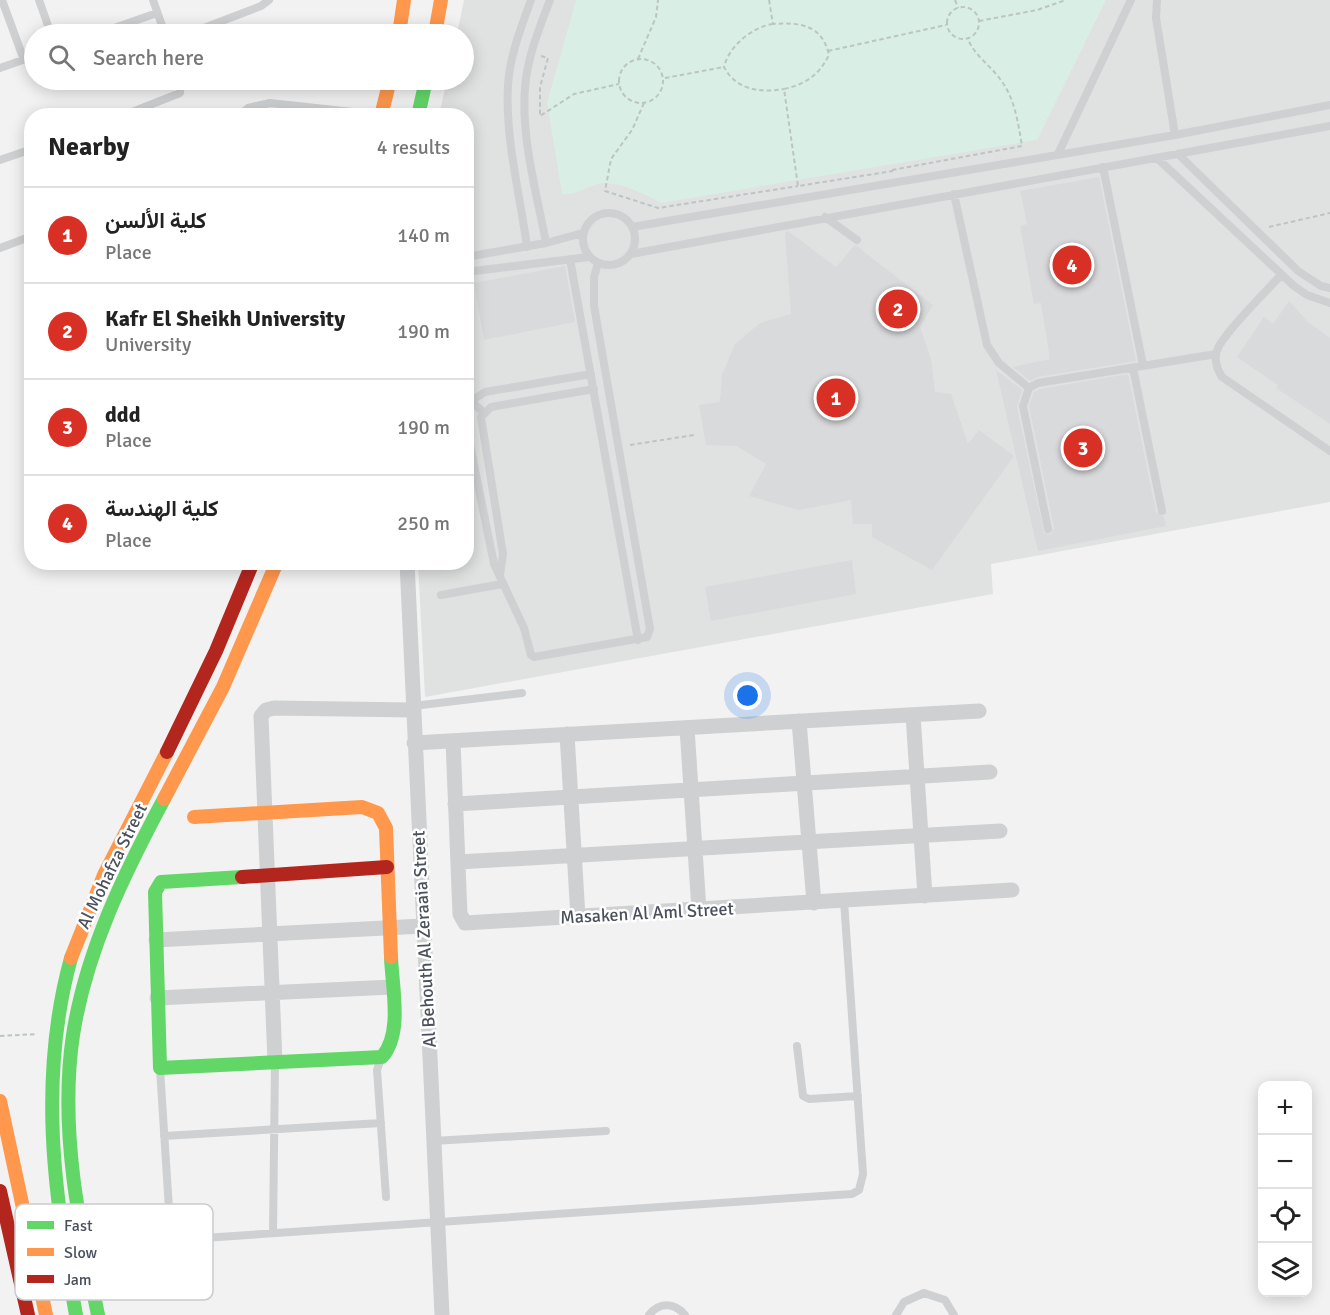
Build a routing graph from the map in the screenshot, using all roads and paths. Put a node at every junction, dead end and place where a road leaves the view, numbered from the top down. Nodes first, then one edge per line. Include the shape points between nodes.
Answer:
1 (2, 0) edge
2 (39, 0) edge
3 (153, 0) edge
4 (270, 0) edge
5 (404, 0) edge
6 (441, 0) edge
7 (531, 0) edge
8 (550, 0) edge
9 (658, 0) edge
10 (769, 0) edge
11 (954, 0) edge
12 (1066, 0) edge
13 (1131, 0) edge
14 (1157, 0) edge
15 (260, 3) edge
16 (958, 8) junction
17 (157, 13) junction
18 (979, 21) junction
19 (47, 24) edge
20 (126, 24) edge
21 (161, 24) edge
22 (211, 24) edge
23 (400, 24) edge
24 (437, 24) edge
25 (773, 24) junction
26 (946, 25) junction
27 (968, 39) junction
28 (828, 51) junction
29 (532, 53) junction
30 (638, 59) junction
31 (24, 60) joint
32 (724, 67) junction
33 (0, 68) edge
34 (663, 78) junction
35 (619, 84) junction
36 (784, 89) junction
37 (180, 90) edge
38 (387, 90) edge
39 (424, 90) edge
40 (644, 103) junction
41 (1330, 105) edge
42 (142, 108) edge
43 (248, 108) edge
44 (316, 108) edge
45 (383, 108) edge
46 (420, 108) edge
47 (1330, 126) edge
48 (1175, 135) junction
49 (24, 151) edge
50 (1058, 154) junction
51 (1178, 154) junction
52 (1157, 158) junction
53 (0, 160) edge
54 (1103, 167) junction
55 (892, 170) junction
56 (897, 182) junction
57 (798, 186) junction
58 (954, 194) junction
59 (1330, 213) edge
60 (825, 218) junction
61 (632, 227) junction
62 (1257, 230) junction
63 (583, 233) junction
64 (24, 239) edge
65 (857, 240) dead end
66 (546, 243) junction
67 (527, 247) junction
68 (0, 248) edge
69 (631, 254) junction
70 (474, 256) edge
71 (589, 257) junction
72 (570, 259) junction
73 (598, 264) junction
74 (474, 271) edge
75 (1281, 275) junction
76 (1330, 288) edge
77 (1330, 303) edge
78 (1216, 354) junction
79 (1143, 365) junction
80 (1132, 368) junction
81 (591, 374) junction
82 (1029, 388) junction
83 (594, 389) junction
84 (474, 399) edge
85 (474, 404) edge
86 (483, 412) junction
87 (694, 435) dead end
88 (618, 447) junction
89 (1330, 451) edge
90 (474, 465) edge
91 (1162, 511) dead end
92 (1048, 530) dead end
93 (250, 570) edge
94 (274, 570) edge
95 (407, 570) edge
96 (501, 580) junction
97 (441, 595) dead end
98 (638, 640) junction
99 (522, 693) dead end
100 (413, 708) junction
101 (979, 711) dead end
102 (914, 715) junction
103 (799, 721) junction
104 (687, 728) junction
105 (567, 734) junction
106 (453, 741) junction
107 (414, 743) junction
108 (990, 772) dead end
109 (917, 777) junction
110 (804, 783) junction
111 (691, 790) junction
112 (571, 797) junction
113 (455, 804) junction
114 (264, 813) junction
115 (194, 817) dead end
116 (1000, 831) dead end
117 (921, 836) junction
118 (809, 842) junction
119 (695, 849) junction
120 (574, 856) junction
121 (458, 862) junction
122 (387, 867) junction
123 (267, 875) junction
124 (1012, 890) dead end
125 (925, 896) junction
126 (844, 901) junction
127 (814, 903) junction
128 (699, 910) junction
129 (578, 917) junction
130 (423, 926) junction
131 (390, 928) junction
132 (270, 934) junction
133 (156, 940) junction
134 (392, 987) junction
135 (272, 993) junction
136 (157, 998) junction
137 (55, 1034) junction
138 (0, 1036) edge
139 (797, 1046) dead end
140 (382, 1057) junction
141 (275, 1062) junction
142 (160, 1068) junction
143 (858, 1096) junction
144 (0, 1101) edge
145 (381, 1123) junction
146 (274, 1130) junction
147 (606, 1131) dead end
148 (164, 1136) junction
149 (433, 1141) junction
150 (0, 1191) edge
151 (386, 1197) dead end
152 (22, 1204) edge
153 (59, 1204) edge
154 (79, 1204) edge
155 (169, 1204) edge
156 (437, 1220) junction
157 (273, 1232) junction
158 (213, 1237) edge
159 (15, 1257) edge
160 (25, 1300) edge
161 (43, 1300) edge
162 (73, 1300) edge
163 (95, 1300) edge
164 (28, 1315) edge
165 (46, 1315) edge
166 (76, 1315) edge
167 (98, 1315) edge
168 (442, 1315) edge
169 (649, 1315) edge
170 (685, 1315) edge
171 (896, 1315) edge
172 (954, 1315) edge

1 - 31 lane
2 - 19 lane
3 - 17 lane
4 - 15 lane
5 - 23 main road
6 - 24 main road
7 - 67 lane via 516,42 508,84 510,128
8 - 29 lane
9 - 30 path via 656,17
10 - 25 path
11 - 16 path
12 - 18 path
13 - 50 lane
14 - 48 lane via 1156,18
15 - 22 lane
16 - 18 path via 974,11
16 - 26 path via 949,14
17 - 20 lane
17 - 21 lane
18 - 27 path via 977,32
25 - 28 path via 795,23 815,30 826,42
25 - 32 path via 762,26 737,44 727,55
26 - 27 path via 956,39
26 - 28 path
27 - 55 path via 1012,98 1022,146
28 - 36 path via 822,68 808,81
29 - 35 path via 548,58 540,87 540,116 574,94
29 - 66 lane via 525,88 525,115
30 - 34 path via 657,66
30 - 35 path via 622,70
31 - 33 lane
32 - 34 path
32 - 36 path via 740,86
34 - 40 path via 657,97
35 - 40 path via 631,101
36 - 57 path
37 - 42 lane
38 - 45 main road
39 - 46 main road
40 - 57 path via 632,130 611,159 605,191 658,208
41 - 48 lane
43 - 44 lane via 270,103
47 - 51 lane
48 - 50 lane
49 - 53 lane
50 - 56 lane
51 - 52 lane
51 - 62 lane
52 - 54 lane
52 - 75 lane
54 - 58 lane
54 - 79 lane
55 - 56 path
55 - 57 path
56 - 61 lane
58 - 60 lane
58 - 82 lane via 987,345 999,363
59 - 62 path
60 - 65 lane
60 - 69 lane
61 - 63 lane via 619,215 610,213 593,218
61 - 69 lane via 635,241
62 - 76 lane via 1309,279
63 - 66 lane
63 - 71 lane via 583,246
64 - 68 lane
66 - 67 lane
67 - 70 lane
69 - 73 lane via 620,264
71 - 72 lane
71 - 73 lane
72 - 74 lane
72 - 81 lane
73 - 88 lane via 594,306
75 - 77 lane via 1306,295
75 - 78 lane
78 - 79 lane
78 - 89 lane via 1222,377
79 - 80 lane
80 - 82 lane via 1038,383
80 - 91 lane
81 - 83 lane
81 - 84 lane via 485,393
82 - 92 lane via 1023,406
83 - 86 lane via 491,407
83 - 98 lane
85 - 86 lane
86 - 96 lane via 480,422 503,554
87 - 88 path
88 - 98 lane via 650,629 647,637
90 - 96 lane via 492,556
93 - 137 main road, Al Mohafza Street via 214,657 93,898 67,975
94 - 154 main road, Al Mohafza Street via 216,702 122,881 95,942 73,1038 69,1104
95 - 100 street, Al Behouth Al Zeraaia Street
96 - 97 lane
96 - 98 lane via 522,621 528,650 534,657
99 - 100 lane
100 - 107 street, Al Behouth Al Zeraaia Street
100 - 114 street via 266,710 260,723
101 - 102 street
102 - 103 street
102 - 109 street
103 - 104 street
103 - 110 street
104 - 105 street
104 - 111 street
105 - 106 street
105 - 112 street
106 - 107 street
106 - 113 street, Masaken Al Aml Street
107 - 130 street, Al Behouth Al Zeraaia Street
108 - 109 street
109 - 110 street
109 - 117 street
110 - 111 street
110 - 118 street
111 - 112 street
111 - 119 street
112 - 113 street
112 - 120 street
113 - 121 street, Masaken Al Aml Street
114 - 115 main road
114 - 122 main road via 371,809 384,820
114 - 123 street
116 - 117 street
117 - 118 street
117 - 125 street
118 - 119 street
118 - 127 street
119 - 120 street
119 - 128 street
120 - 121 street
120 - 129 street
121 - 129 street, Masaken Al Aml Street via 460,914 465,923
122 - 123 main road
122 - 131 main road
123 - 132 street
123 - 133 main road via 161,882 155,892
124 - 125 street, Masaken Al Aml Street
125 - 126 street, Masaken Al Aml Street
126 - 127 street, Masaken Al Aml Street
126 - 143 lane
127 - 128 street, Masaken Al Aml Street
128 - 129 street, Masaken Al Aml Street
130 - 131 street
130 - 149 street, Al Behouth Al Zeraaia Street
131 - 132 street
131 - 134 main road
132 - 133 street
132 - 135 street
133 - 136 main road
134 - 135 street
134 - 140 main road via 393,1042
135 - 136 street
135 - 141 street
136 - 142 main road
137 - 138 path
137 - 153 main road, Al Mohafza Street via 51,1134
139 - 143 lane via 803,1096
140 - 141 main road
140 - 145 lane via 377,1070
141 - 142 main road
141 - 146 lane
142 - 148 lane
143 - 156 lane via 863,1183 852,1194
144 - 152 main road
145 - 146 lane
145 - 151 lane
146 - 148 lane
146 - 157 lane
147 - 149 lane
148 - 155 lane
149 - 156 street, Al Behouth Al Zeraaia Street
150 - 159 main road
156 - 157 lane
156 - 168 street, Al Behouth Al Zeraaia Street
157 - 158 lane
160 - 164 main road
161 - 165 main road
162 - 166 main road, Al Mohafza Street
163 - 167 main road, Al Mohafza Street
169 - 170 lane via 666,1305
171 - 172 lane via 903,1302 924,1293 945,1300

